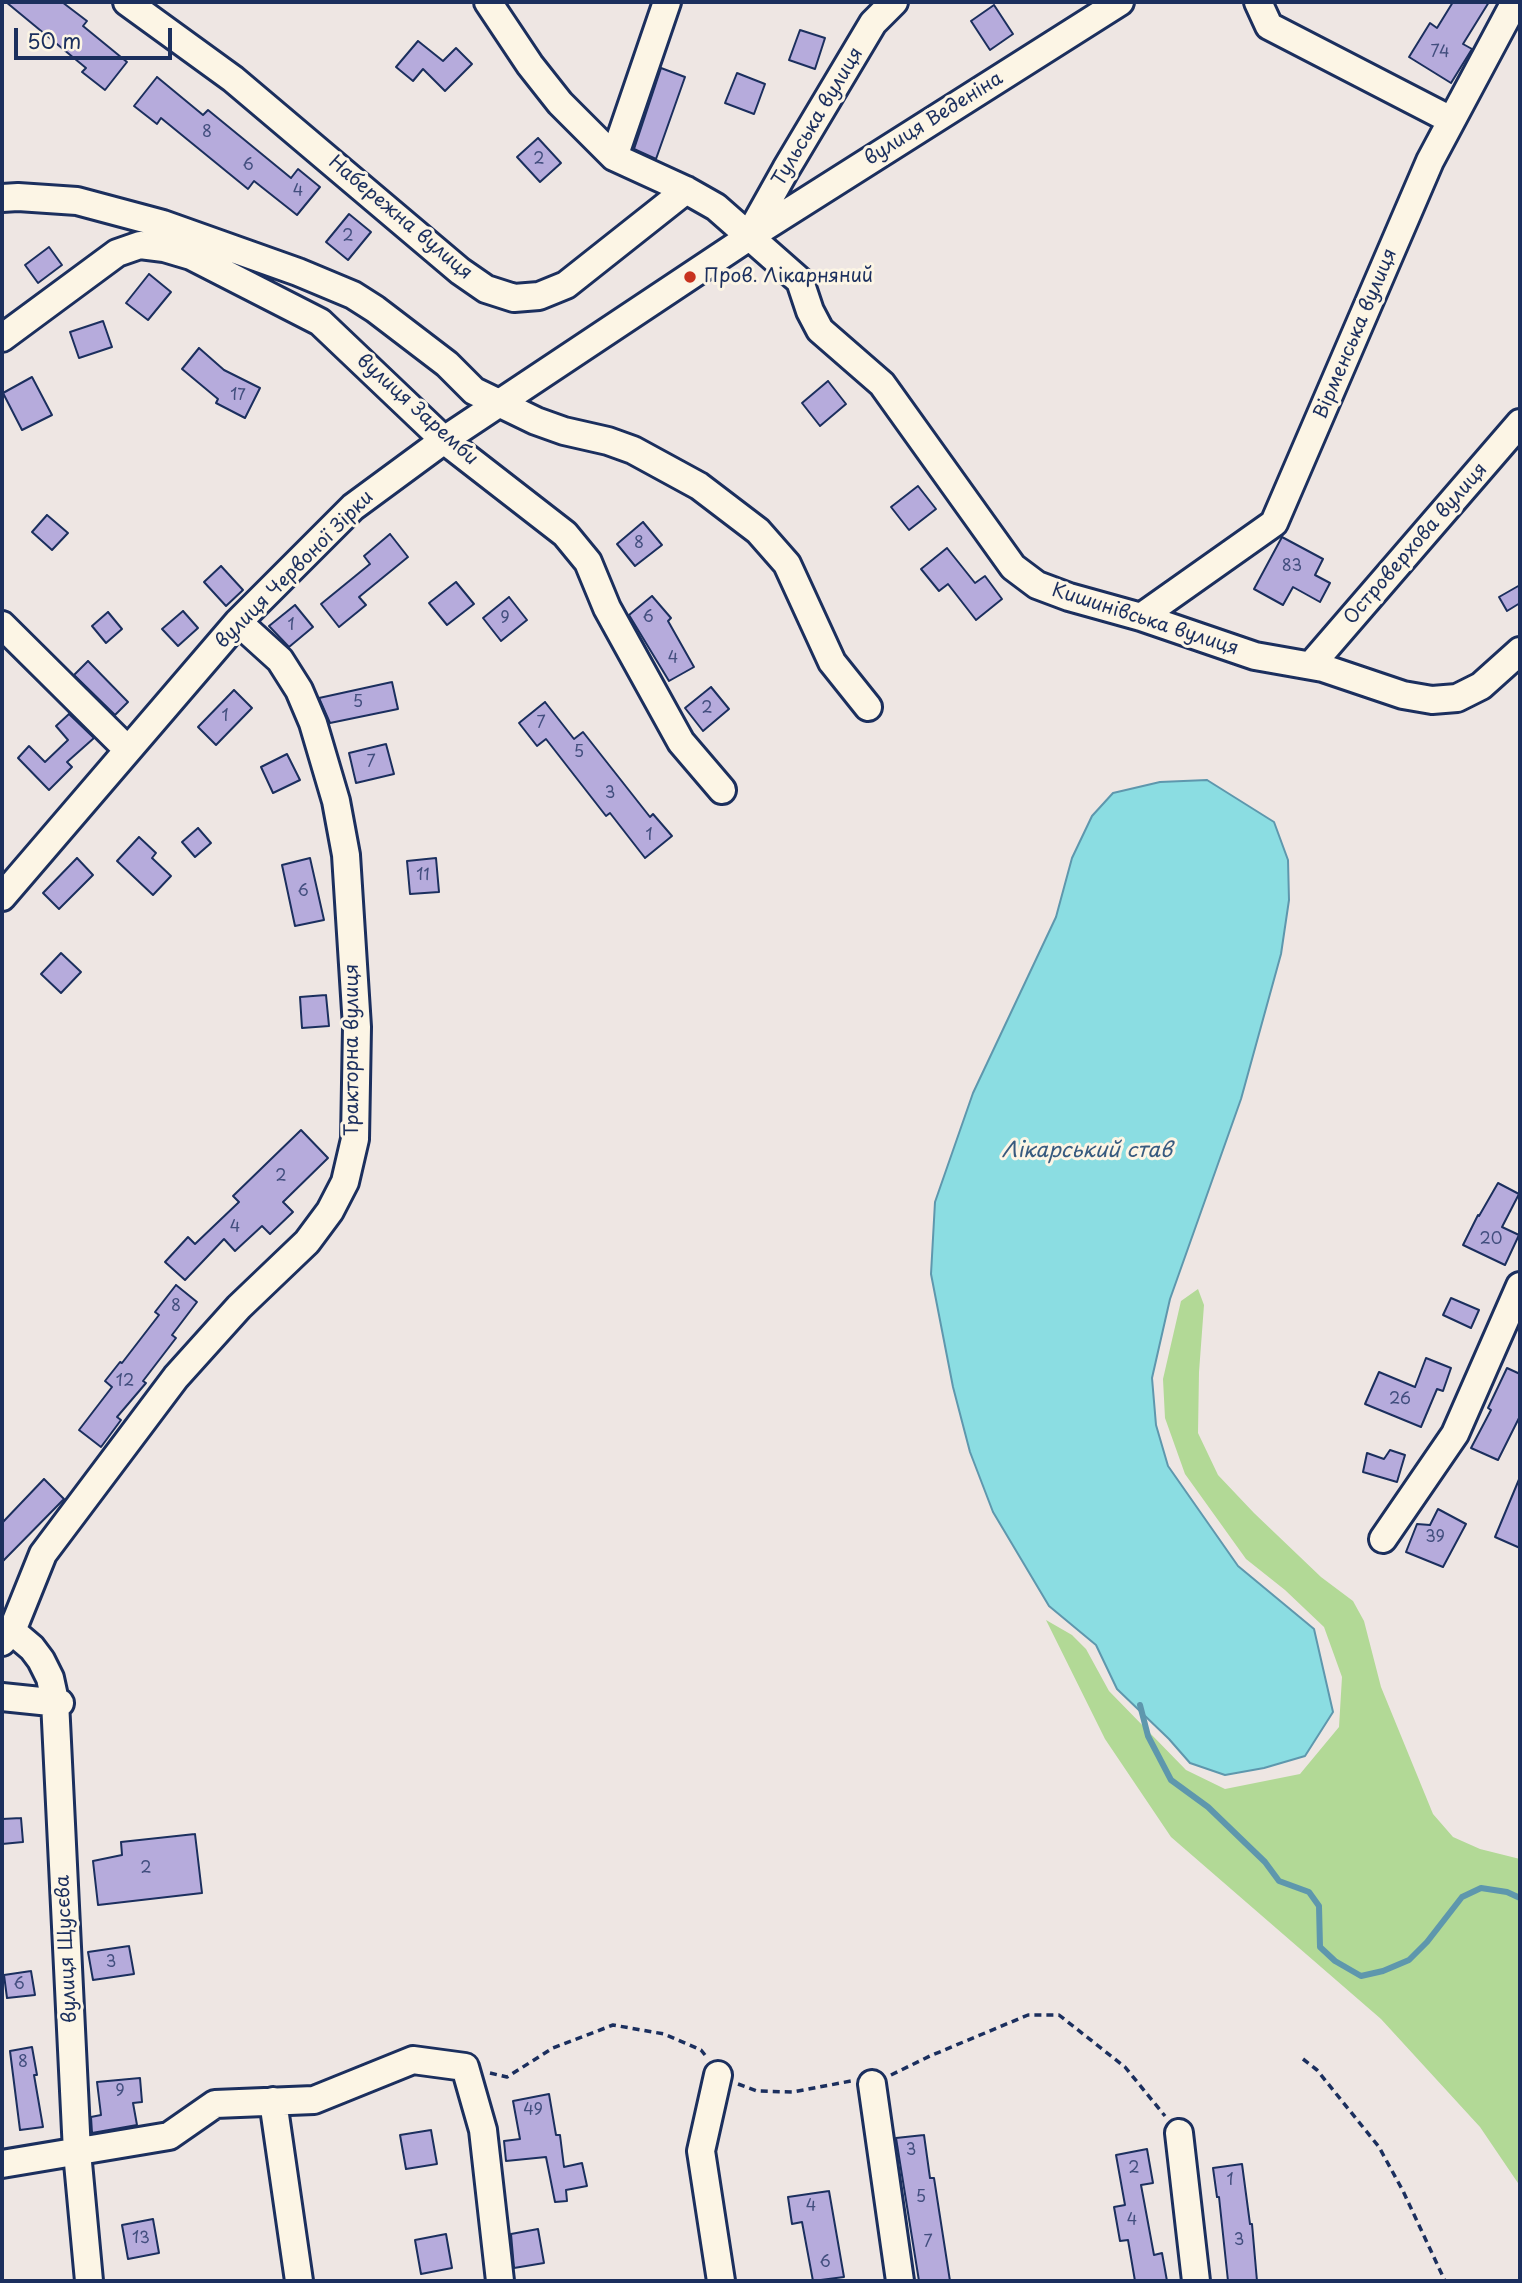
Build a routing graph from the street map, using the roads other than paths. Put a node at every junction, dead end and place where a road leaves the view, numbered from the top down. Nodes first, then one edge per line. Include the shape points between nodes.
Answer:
1 (127, 2) edge
2 (488, 2) edge
3 (667, 2) edge
4 (894, 2) edge
5 (1120, 2) edge
6 (1258, 2) edge
7 (1515, 2) edge
8 (1451, 120) junction
9 (614, 157) junction
10 (686, 190) junction
11 (2, 198) edge
12 (749, 237) junction
13 (2, 338) edge
14 (500, 403) junction
15 (1520, 423) edge
16 (444, 440) junction
17 (1141, 617) junction
18 (238, 622) junction
19 (2, 625) edge
20 (1520, 651) edge
21 (1311, 665) junction
22 (868, 707) dead end
23 (128, 750) junction
24 (722, 790) dead end
25 (2, 897) edge
26 (1520, 1286) edge
27 (1383, 1539) dead end
28 (7, 1636) edge
29 (2, 1697) edge
30 (57, 1702) junction
31 (718, 2076) road end
32 (872, 2084) road end
33 (273, 2101) junction
34 (1179, 2133) road end
35 (77, 2152) junction
36 (2, 2164) edge
37 (89, 2281) edge
38 (299, 2281) edge
39 (500, 2281) edge
40 (721, 2281) edge
41 (900, 2281) edge
42 (1196, 2281) edge

1 - 10 street, Набережна вулиця via 233,79 486,289 514,298 539,296 566,285
2 - 9 street via 560,103
3 - 9 street
4 - 12 street, Тульська вулиця via 873,23
5 - 12 street, вулиця Веденіна
6 - 8 street via 1269,26
7 - 8 street, Вірменська вулиця
8 - 17 street, Вірменська вулиця via 1274,523
9 - 10 street, Кишинівська вулиця
10 - 12 street, Кишинівська вулиця via 716,207
11 - 14 street via 77,201 163,225 342,290 447,364 474,391
12 - 14 street, вулиця Червоної Зірки
12 - 17 street, Кишинівська вулиця via 800,281 820,330 882,384 1013,566 1037,585
13 - 16 street, вулиця Заремби via 117,253 140,245 164,248 191,256 320,322
14 - 16 street, вулиця Червоної Зірки
14 - 22 street via 564,431 633,450 699,486 758,531 787,564 832,662
15 - 21 street, Островерхова вулиця
16 - 18 street, вулиця Червоної Зірки via 354,507
16 - 24 street, вулиця Заремби via 565,534 588,562 607,608 681,742
17 - 21 street, Кишинівська вулиця via 1255,656
18 - 23 street, вулиця Червоної Зірки
18 - 28 street, Тракторна вулиця via 280,660 299,690 335,801 346,855 357,1027 355,1139 345,1182 330,1211 307,1242 239,1307 168,1388 43,1554
19 - 23 street
20 - 21 street, Кишинівська вулиця via 1481,686 1457,698 1432,701
23 - 25 street, вулиця Червоної Зірки
26 - 27 street via 1455,1434
28 - 30 street, вулиця Щусєва via 32,1647 50,1678
29 - 30 street
30 - 35 street, вулиця Щусєва
31 - 40 street via 701,2151
32 - 41 street
33 - 35 street via 215,2104 169,2136
33 - 38 street
33 - 39 street via 314,2100 413,2060 465,2067 483,2130
34 - 42 street
35 - 36 street
35 - 37 street, вулиця Щусєва

